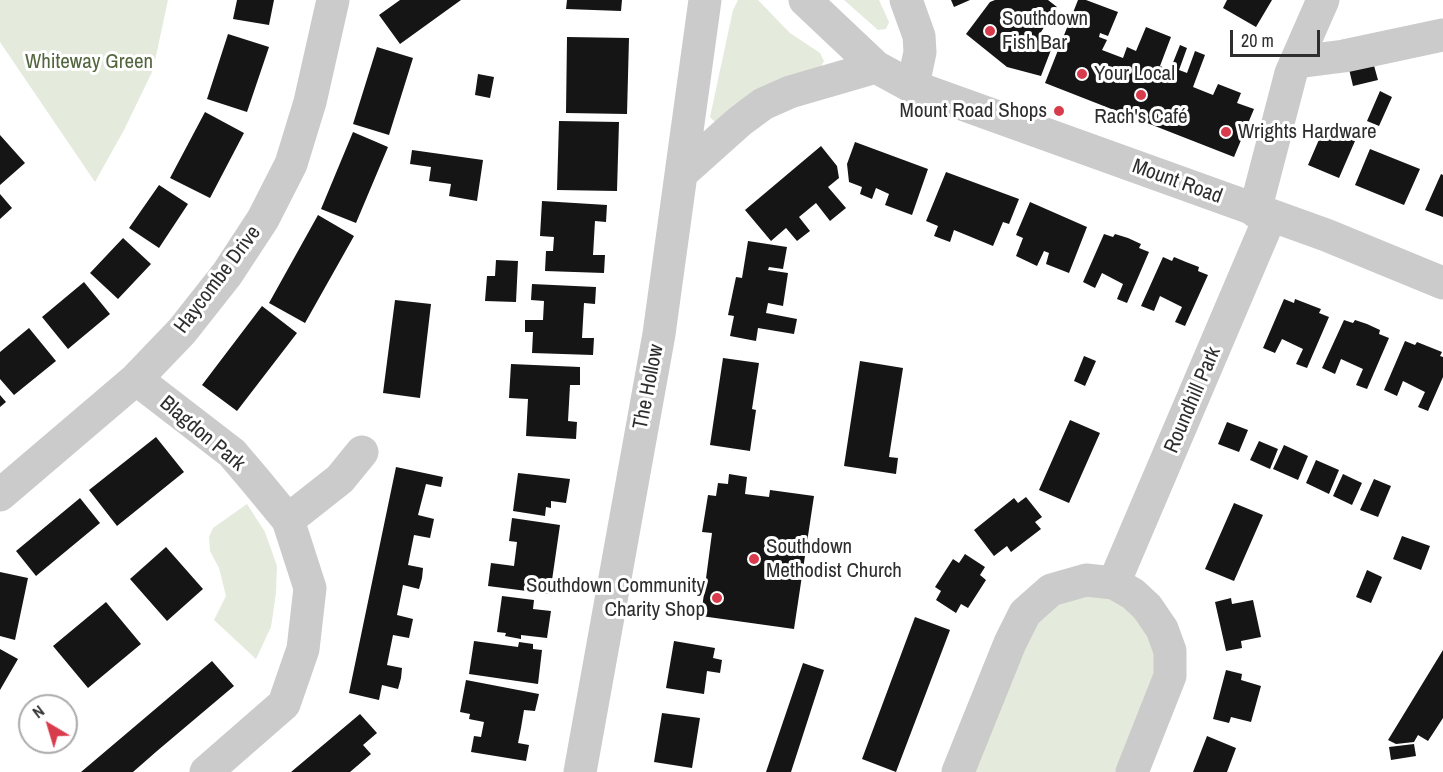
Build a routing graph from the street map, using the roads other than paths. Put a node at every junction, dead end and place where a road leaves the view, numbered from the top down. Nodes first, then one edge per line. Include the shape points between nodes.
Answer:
1 (333, 0) edge
2 (705, 0) edge
3 (806, 0) edge
4 (906, 0) edge
5 (1323, 0) edge
6 (1443, 35) edge
7 (1297, 62) junction
8 (876, 67) junction
9 (909, 85) junction
10 (683, 172) junction
11 (1263, 213) junction
12 (1443, 283) edge
13 (136, 379) junction
14 (362, 452) dead end
15 (0, 495) edge
16 (288, 520) junction
17 (1114, 583) junction
18 (206, 772) edge
19 (580, 772) edge
20 (958, 772) edge
21 (1132, 772) edge

1 - 13 street, Haycombe Drive via 310,102 291,164 263,219 227,274 182,331
2 - 10 street, The Hollow
3 - 8 street, Mount Road
4 - 9 street via 919,36 918,62
5 - 7 street, Roundhill Park
6 - 7 street
7 - 11 street, Roundhill Park via 1291,73
8 - 9 street, Mount Road
8 - 10 street via 790,92 763,104
9 - 11 street, Mount Road
10 - 19 street, The Hollow via 659,334
11 - 12 street, Mount Road
11 - 17 street, Roundhill Park
13 - 15 street, Haycombe Drive
13 - 16 street, Blagdon Park via 232,453
14 - 16 street via 340,479
16 - 18 street, Blagdon Park via 310,588 303,649 284,704
17 - 20 street via 1086,580 1051,590 1025,613
17 - 21 street via 1147,607 1162,629 1170,651 1170,676

